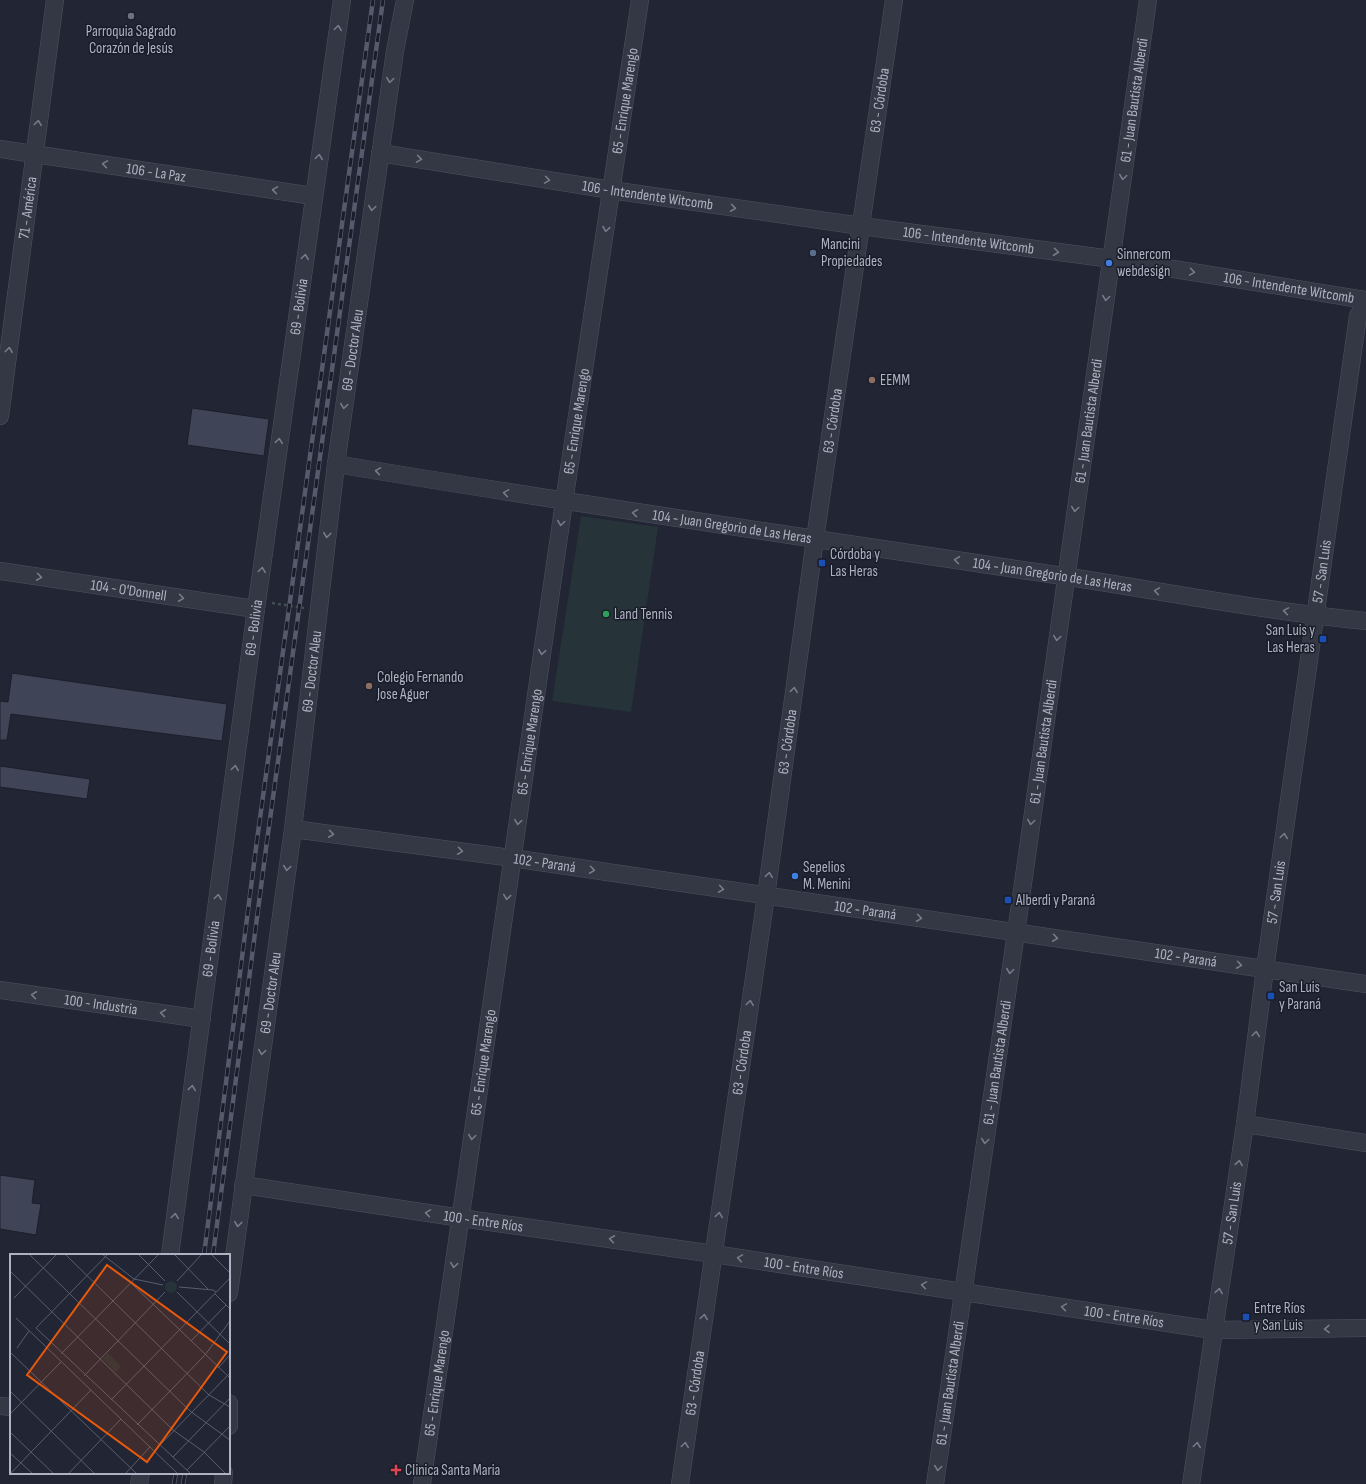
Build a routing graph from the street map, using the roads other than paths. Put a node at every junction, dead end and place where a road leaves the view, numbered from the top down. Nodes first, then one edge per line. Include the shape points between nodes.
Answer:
1 (55, 0) edge
2 (342, 0) edge
3 (400, 0) edge
4 (406, 0) edge
5 (640, 0) edge
6 (894, 0) edge
7 (1148, 0) edge
8 (394, 51) junction
9 (0, 149) edge
10 (34, 153) junction
11 (380, 153) junction
12 (612, 190) junction
13 (313, 196) junction
14 (861, 226) junction
15 (1112, 259) junction
16 (1366, 301) edge
17 (0, 416) edge
18 (336, 464) junction
19 (564, 502) junction
20 (815, 539) junction
21 (0, 571) edge
22 (1065, 576) junction
23 (257, 605) junction
24 (1316, 616) junction
25 (1366, 621) edge
26 (293, 829) junction
27 (512, 858) junction
28 (766, 896) junction
29 (1016, 933) junction
30 (1264, 969) junction
31 (1366, 984) edge
32 (0, 990) edge
33 (202, 1019) junction
34 (1245, 1124) junction
35 (1366, 1143) edge
36 (243, 1185) junction
37 (461, 1218) junction
38 (170, 1254) edge
39 (714, 1254) junction
40 (230, 1285) edge
41 (963, 1291) junction
42 (1366, 1328) edge
43 (1213, 1330) junction
44 (0, 1406) edge
45 (10, 1407) edge
46 (141, 1474) edge
47 (224, 1474) edge
48 (139, 1484) edge
49 (223, 1484) edge
50 (422, 1484) edge
51 (680, 1484) edge
52 (935, 1484) edge
53 (1191, 1484) edge

10 -> 1 street, 71 - América
13 -> 2 street, 69 - Bolivia
3 - 8 street, 69 - Doctor Aleu
4 - 8 street, 69 - Doctor Aleu
5 - 12 street, 65 - Enrique Marengo
6 - 14 street, 63 - Córdoba
7 -> 15 street, 61 - Juan Bautista Alberdi
8 -> 11 street, 69 - Doctor Aleu
9 - 10 street, 106 - La Paz
13 -> 10 street, 106 - La Paz
17 -> 10 street, 71 - América
11 -> 12 street, 106 - Intendente Witcomb
11 -> 18 street, 69 - Doctor Aleu
12 -> 14 street, 106 - Intendente Witcomb
12 -> 19 street, 65 - Enrique Marengo
23 -> 13 street, 69 - Bolivia
14 -> 15 street, 106 - Intendente Witcomb
14 - 20 street, 63 - Córdoba
15 -> 16 street, 106 - Intendente Witcomb
15 -> 22 street, 61 - Juan Bautista Alberdi
16 - 24 street, 57 - San Luis via 1358,316
19 -> 18 street, 104 - Juan Gregorio de Las Heras
18 -> 26 street, 69 - Doctor Aleu
20 -> 19 street, 104 - Juan Gregorio de Las Heras
19 -> 27 street, 65 - Enrique Marengo
22 -> 20 street, 104 - Juan Gregorio de Las Heras
28 -> 20 street, 63 - Córdoba
21 -> 23 street, 104 - O'Donnell
24 -> 22 street, 104 - Juan Gregorio de Las Heras
22 -> 29 street, 61 - Juan Bautista Alberdi
33 -> 23 street, 69 - Bolivia
24 - 25 street, 104 - Juan Gregorio de Las Heras
30 -> 24 street, 57 - San Luis
26 -> 27 street, 102 - Paraná
26 -> 36 street, 69 - Doctor Aleu
27 -> 28 street, 102 - Paraná
27 -> 37 street, 65 - Enrique Marengo
28 -> 29 street, 102 - Paraná
39 -> 28 street, 63 - Córdoba
29 -> 30 street, 102 - Paraná
29 -> 41 street, 61 - Juan Bautista Alberdi
30 - 31 street, 102 - Paraná
34 -> 30 street, 57 - San Luis
33 -> 32 street, 100 - Industria
38 -> 33 street, 69 - Bolivia
34 - 35 street
43 -> 34 street, 57 - San Luis
37 -> 36 street, 100 - Entre Ríos
36 -> 40 street, 69 - Doctor Aleu
39 -> 37 street, 100 - Entre Ríos
37 -> 50 street, 65 - Enrique Marengo
41 -> 39 street, 100 - Entre Ríos
51 -> 39 street, 63 - Córdoba
43 -> 41 street, 100 - Entre Ríos
41 -> 52 street, 61 - Juan Bautista Alberdi
42 -> 43 street, 100 - Entre Ríos
53 -> 43 street, 57 - San Luis
44 - 45 street
46 - 48 street
47 - 49 street

